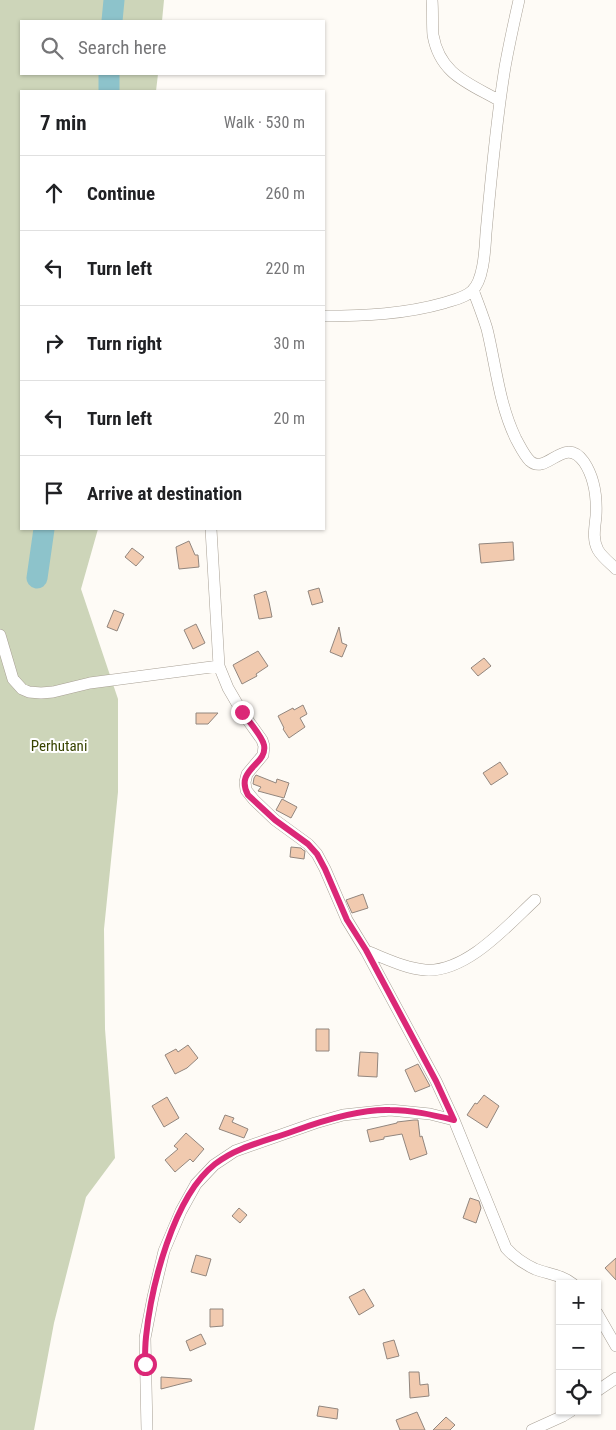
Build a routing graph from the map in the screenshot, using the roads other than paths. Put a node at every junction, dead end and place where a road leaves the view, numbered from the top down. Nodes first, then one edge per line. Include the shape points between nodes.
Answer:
1 (432, 0) edge
2 (519, 0) edge
3 (500, 101) junction
4 (473, 290) junction
5 (325, 316) edge
6 (211, 530) edge
7 (616, 569) edge
8 (0, 635) edge
9 (219, 666) junction
10 (536, 900) dead end
11 (366, 950) junction
12 (454, 1120) junction
13 (567, 1280) edge
14 (601, 1320) edge
15 (616, 1346) edge
16 (616, 1378) edge
17 (601, 1388) edge
18 (565, 1415) edge
19 (147, 1430) edge
20 (532, 1430) edge

1 - 3 street via 433,33 442,62 456,76
2 - 3 street
3 - 4 street via 484,256
4 - 5 street via 455,300 394,313
4 - 7 street via 486,328 503,408 521,449 536,464 566,452 577,455 584,462 596,498 595,543 601,555
6 - 9 street
8 - 9 street via 13,679 22,689 41,694 90,683
9 - 11 street via 228,688 264,746 263,755 247,774 248,795 317,854 347,920
10 - 11 street via 478,951 443,969 422,970
11 - 12 street
12 - 13 street via 506,1248 525,1264
12 - 19 street via 390,1110 343,1115 235,1151 214,1165 196,1184 180,1210 164,1251 146,1338
14 - 15 street
16 - 17 street
18 - 20 street

